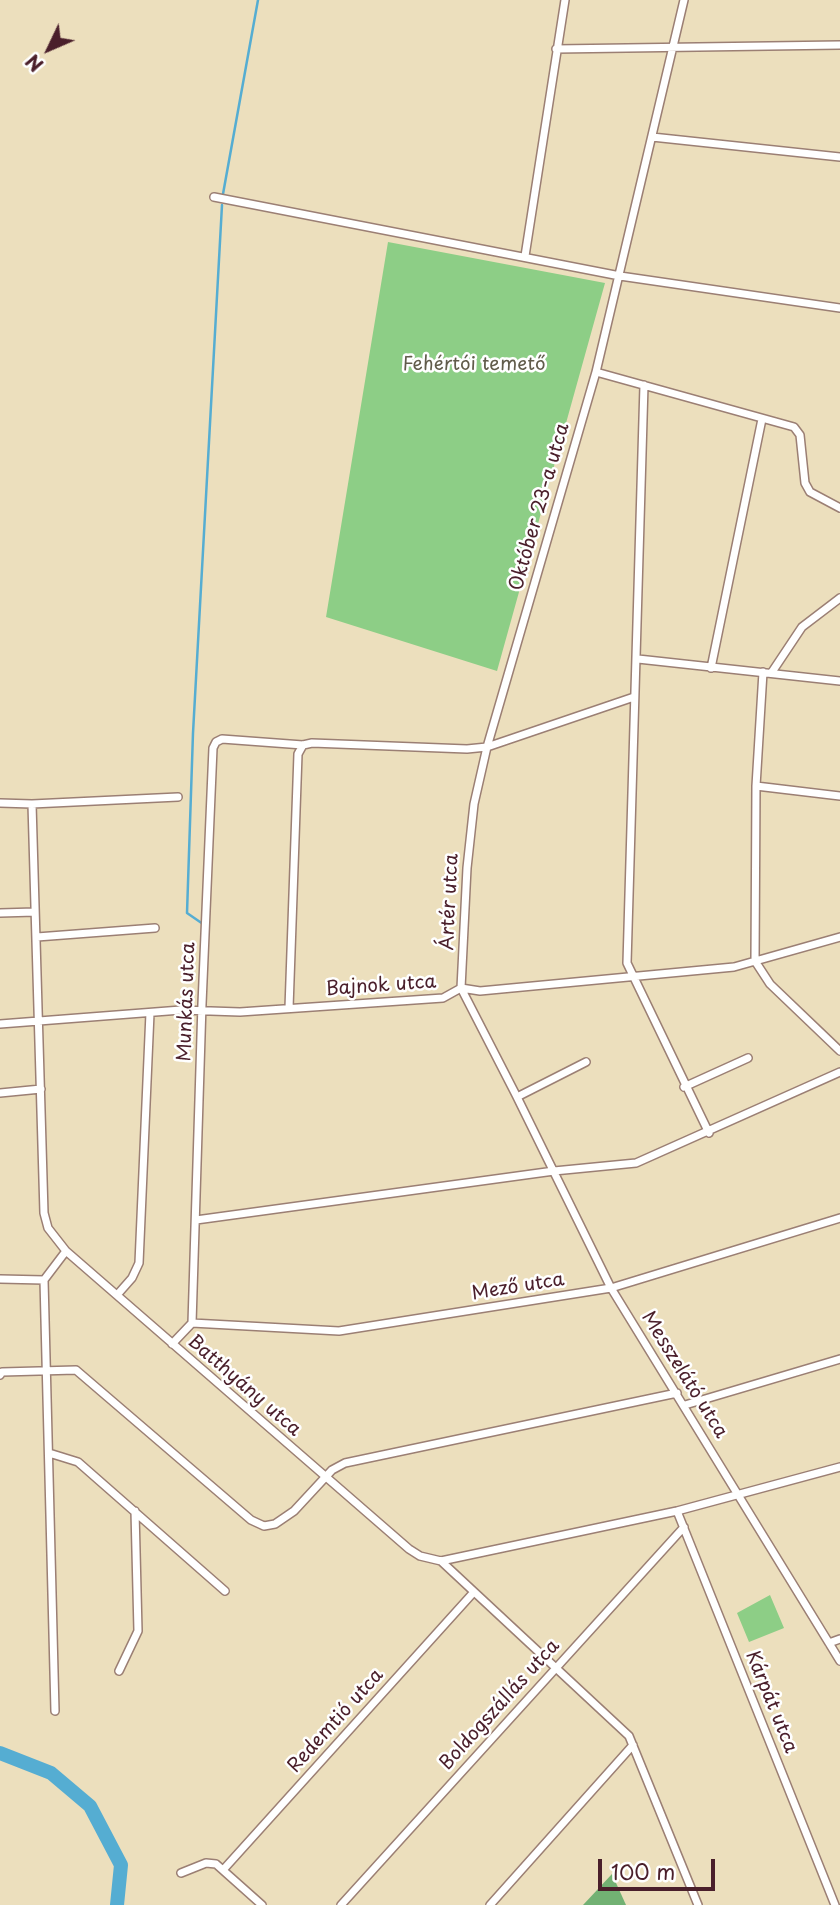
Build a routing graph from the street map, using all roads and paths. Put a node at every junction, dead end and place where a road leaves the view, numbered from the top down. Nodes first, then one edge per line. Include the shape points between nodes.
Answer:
1 (565, 0) edge
2 (684, 0) edge
3 (840, 45) edge
4 (673, 48) junction
5 (556, 49) junction
6 (652, 137) junction
7 (840, 157) edge
8 (214, 197) dead end
9 (525, 256) junction
10 (620, 276) junction
11 (840, 308) edge
12 (596, 372) junction
13 (643, 385) junction
14 (762, 419) junction
15 (840, 508) edge
16 (840, 598) edge
17 (638, 659) junction
18 (711, 668) junction
19 (763, 672) junction
20 (772, 672) junction
21 (840, 681) edge
22 (634, 697) junction
23 (303, 745) junction
24 (487, 747) junction
25 (756, 786) junction
26 (840, 796) edge
27 (178, 797) dead end
28 (0, 803) edge
29 (32, 804) junction
30 (35, 912) junction
31 (0, 913) edge
32 (155, 928) dead end
33 (37, 937) junction
34 (840, 937) edge
35 (755, 961) junction
36 (632, 978) junction
37 (461, 988) junction
38 (289, 1008) junction
39 (202, 1010) junction
40 (150, 1013) junction
41 (40, 1021) junction
42 (0, 1024) edge
43 (840, 1051) edge
44 (748, 1058) dead end
45 (586, 1062) dead end
46 (840, 1072) edge
47 (684, 1087) junction
48 (41, 1090) junction
49 (0, 1093) edge
50 (517, 1097) junction
51 (709, 1133) junction
52 (554, 1171) junction
53 (840, 1218) edge
54 (195, 1220) junction
55 (66, 1251) junction
56 (0, 1279) edge
57 (44, 1280) junction
58 (611, 1288) junction
59 (117, 1295) junction
60 (192, 1324) junction
61 (172, 1344) junction
62 (840, 1359) edge
63 (47, 1369) junction
64 (0, 1375) edge
65 (677, 1393) junction
66 (685, 1405) junction
67 (49, 1453) junction
68 (840, 1466) edge
69 (326, 1478) junction
70 (739, 1496) junction
71 (135, 1511) junction
72 (677, 1511) junction
73 (684, 1527) junction
74 (441, 1561) junction
75 (225, 1591) dead end
76 (473, 1593) junction
77 (840, 1639) edge
78 (829, 1643) junction
79 (840, 1661) edge
80 (554, 1667) junction
81 (119, 1671) dead end
82 (55, 1711) dead end
83 (633, 1745) junction
84 (223, 1870) junction
85 (181, 1873) dead end
86 (262, 1905) edge
87 (341, 1905) edge
88 (490, 1905) edge
89 (698, 1905) edge
90 (835, 1905) edge

1 - 5 street
2 - 4 street, Október 23-a utca
3 - 4 street
4 - 5 street
4 - 6 street, Október 23-a utca
5 - 9 street
6 - 7 street
6 - 10 street, Október 23-a utca
8 - 9 street
9 - 10 street
10 - 11 street
10 - 12 street, Október 23-a utca
12 - 13 street
12 - 24 street, Október 23-a utca
13 - 14 street
13 - 17 street
14 - 15 street via 794,428 800,435 810,492
14 - 18 street
16 - 20 street via 802,627
17 - 18 street
17 - 22 street
18 - 19 street
19 - 20 street
19 - 25 street
20 - 21 street
22 - 24 street
22 - 36 street via 627,963
23 - 24 street, Munkás utca
23 - 38 street via 298,754
23 - 39 street, Munkás utca via 222,739 213,748
24 - 37 street, Ártér utca via 474,804
25 - 26 street
25 - 35 street
27 - 29 street
28 - 29 street
29 - 30 street, Batthyány utca
30 - 31 street
30 - 33 street, Batthyány utca
32 - 33 street
33 - 41 street, Batthyány utca
34 - 35 street, Bajnok utca
35 - 36 street, Bajnok utca
35 - 43 street via 771,984
36 - 37 street, Bajnok utca via 480,991
36 - 47 street
37 - 38 street, Bajnok utca via 443,998
37 - 50 street
38 - 39 street, Bajnok utca
39 - 40 street, Bajnok utca
39 - 54 street, Munkás utca
40 - 41 street, Bajnok utca
40 - 59 street via 139,1263
41 - 42 street, Bajnok utca
41 - 48 street, Batthyány utca
44 - 47 street
45 - 50 street
46 - 51 street
47 - 51 street
48 - 49 street
48 - 55 street, Batthyány utca via 44,1213 48,1228
50 - 52 street, Messzelátó utca
51 - 52 street via 636,1164
52 - 54 street
52 - 58 street, Messzelátó utca
53 - 58 street, Mező utca
54 - 60 street, Munkás utca
55 - 57 street
55 - 59 street, Batthyány utca
56 - 57 street
57 - 63 street
58 - 60 street, Mező utca via 339,1331
58 - 65 street, Messzelátó utca
59 - 61 street, Batthyány utca
60 - 61 street
61 - 69 street, Batthyány utca
62 - 66 street
63 - 64 street
63 - 67 street
63 - 69 street via 76,1370 251,1520 264,1526 294,1511
65 - 66 street, Messzelátó utca
65 - 69 street via 345,1463
66 - 70 street, Messzelátó utca
67 - 71 street via 78,1462
67 - 82 street
68 - 70 street
69 - 74 street, Batthyány utca via 409,1549
70 - 72 street
70 - 78 street, Messzelátó utca
71 - 75 street
71 - 81 street via 138,1631
72 - 73 street, Kárpát utca
72 - 74 street
73 - 80 street, Boldogszállás utca
73 - 90 street, Kárpát utca
74 - 76 street
76 - 80 street
76 - 84 street, Redemtió utca
77 - 78 street
78 - 79 street, Messzelátó utca
80 - 83 street via 629,1736
80 - 87 street, Boldogszállás utca
83 - 88 street
83 - 89 street
84 - 85 street via 206,1863
84 - 86 street

